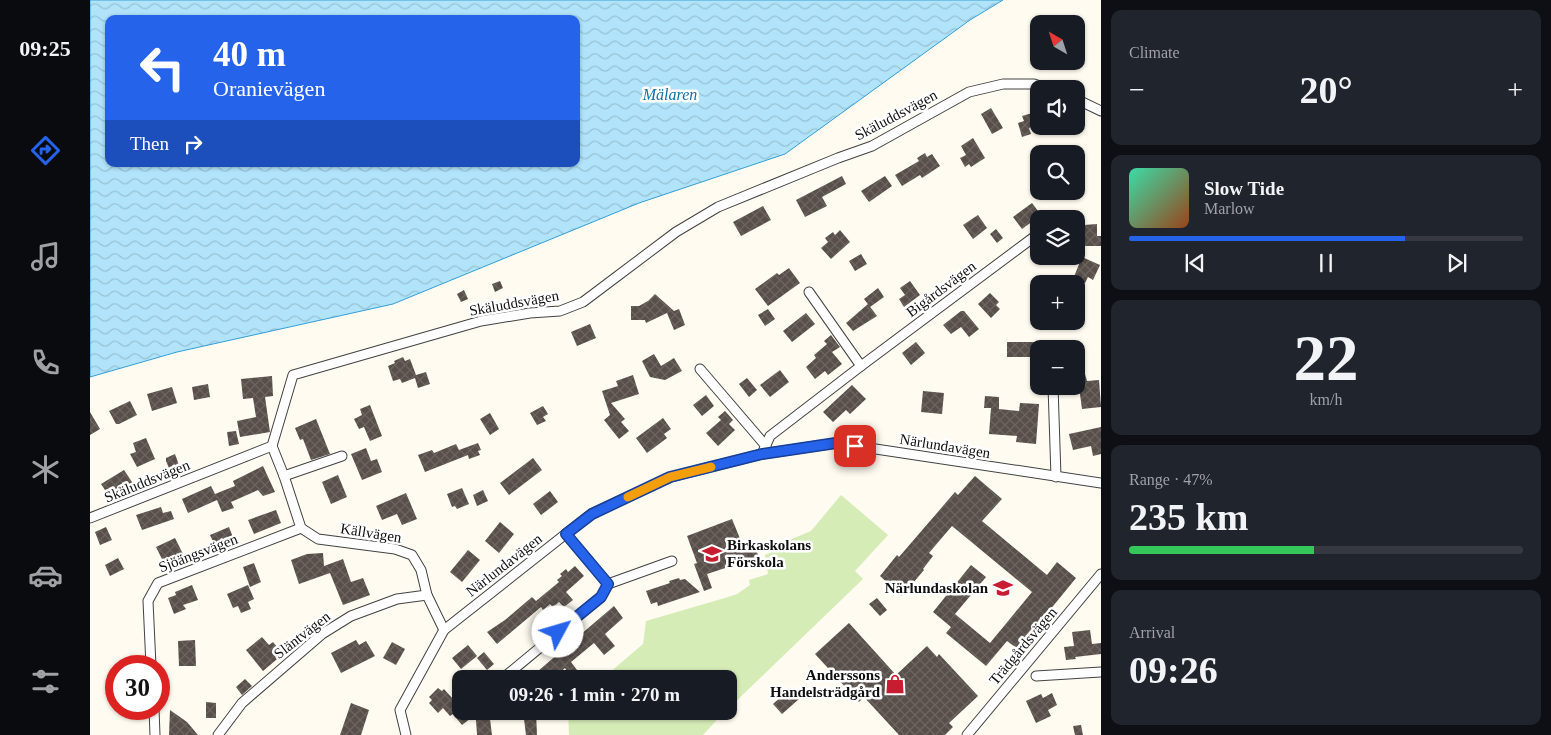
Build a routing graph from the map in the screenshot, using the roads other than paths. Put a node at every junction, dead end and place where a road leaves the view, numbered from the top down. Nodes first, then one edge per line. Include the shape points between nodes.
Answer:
1 (1030, 84) edge
2 (1085, 103) edge
3 (1101, 111) edge
4 (1030, 240) edge
5 (809, 292) dead end
6 (861, 366) junction
7 (700, 369) dead end
8 (1053, 395) edge
9 (272, 446) junction
10 (764, 450) junction
11 (342, 456) dead end
12 (284, 476) junction
13 (1056, 477) junction
14 (1101, 483) edge
15 (90, 518) edge
16 (301, 528) junction
17 (566, 534) junction
18 (672, 561) dead end
19 (1101, 574) edge
20 (608, 584) junction
21 (427, 595) junction
22 (444, 630) junction
23 (150, 655) edge
24 (513, 670) edge
25 (1101, 672) edge
26 (1036, 676) dead end
27 (154, 720) edge
28 (155, 735) edge
29 (218, 735) edge
30 (406, 735) edge
31 (967, 735) edge

1 - 9 street, Skäluddsvägen via 1003,84 968,92 872,146 718,207 676,232 583,302 560,312 481,321 293,375
2 - 3 street
4 - 6 street, Bigårdsvägen
5 - 6 street
6 - 10 street, Bigårdsvägen via 770,436
7 - 10 street
8 - 13 street
9 - 12 street
9 - 15 street, Skäluddsvägen
10 - 13 street, Närlundavägen via 836,443
10 - 17 street, Närlundavägen via 670,477 592,514
11 - 12 street
12 - 16 street
13 - 14 street, Närlundavägen
16 - 21 street, Källvägen via 318,539 395,549 412,555 421,570
16 - 23 street, Sjöängsvägen via 158,583 148,601
17 - 20 street
17 - 22 street, Närlundavägen
18 - 20 street
19 - 31 street, Trädgårdsvägen
20 - 24 street via 601,597
21 - 22 street, Källvägen
21 - 29 street, Släntvägen via 397,599 351,616 322,634 242,703
22 - 30 street, Närlundavägen via 400,710
25 - 26 street
27 - 28 street

